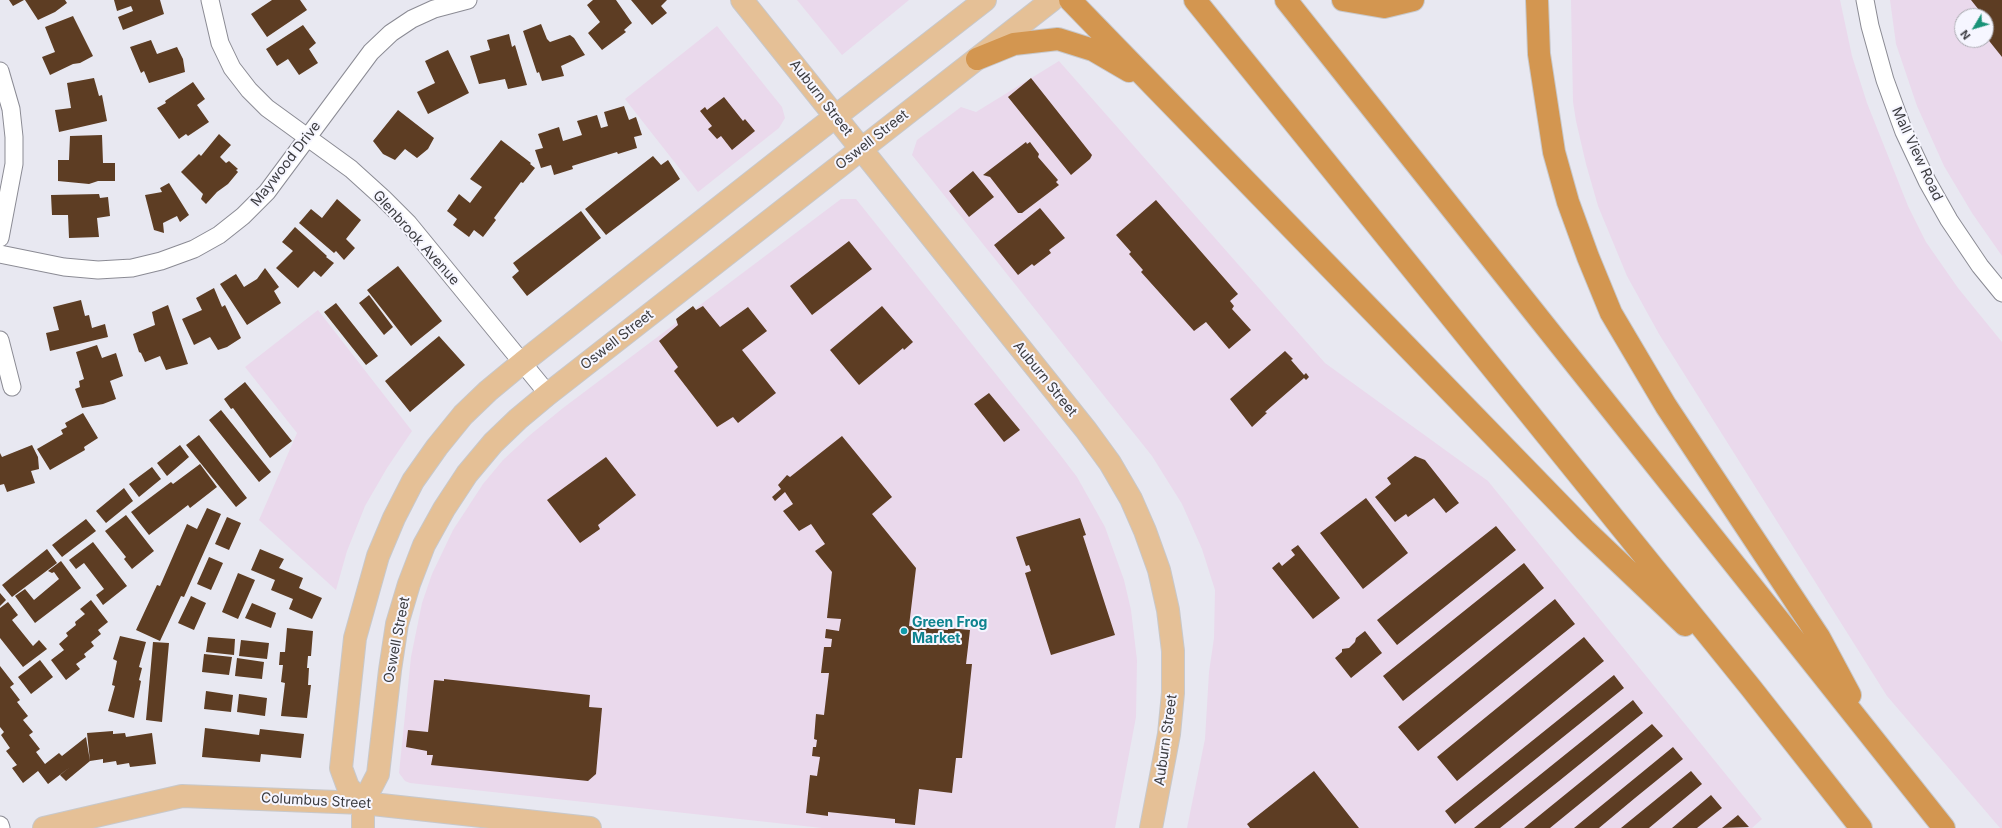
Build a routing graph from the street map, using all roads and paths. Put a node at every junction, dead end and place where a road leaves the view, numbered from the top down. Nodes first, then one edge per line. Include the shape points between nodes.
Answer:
1 (210, 0) edge
2 (468, 0) edge
3 (742, 0) edge
4 (985, 0) edge
5 (1052, 0) edge
6 (1070, 0) edge
7 (1195, 0) edge
8 (1286, 0) edge
9 (1343, 0) edge
10 (1413, 0) edge
11 (1537, 0) edge
12 (1865, 0) edge
13 (976, 59) junction
14 (0, 71) edge
15 (1152, 85) junction
16 (836, 115) junction
17 (307, 138) junction
18 (861, 149) junction
19 (0, 238) edge
20 (0, 254) edge
21 (2002, 293) edge
22 (0, 340) edge
23 (523, 362) junction
24 (12, 387) dead end
25 (548, 394) junction
26 (1751, 688) junction
27 (1873, 741) junction
28 (363, 803) junction
29 (0, 825) edge
30 (1, 828) edge
31 (44, 828) edge
32 (363, 828) edge
33 (590, 828) edge
34 (1151, 828) edge
35 (1861, 828) edge
36 (1944, 828) edge

1 - 17 street, Glenbrook Avenue via 220,43 232,68 267,108
2 - 17 street, Maywood Drive via 434,9 391,33 371,52
3 - 16 main road, Auburn Street
4 - 16 main road
5 - 13 main road, Oswell Street
6 - 15 highway
7 - 26 highway
8 - 27 highway
9 - 10 highway via 1384,7
11 - 27 highway via 1540,54 1554,152 1568,202 1611,313 1666,406 1820,637
12 - 21 street, Mall View Road via 1884,80 1904,132 1949,220
13 - 15 highway via 1014,44 1058,39 1093,50
13 - 18 main road, Oswell Street
14 - 19 street via 12,109 14,164
15 - 26 highway via 1586,530
16 - 18 main road, Auburn Street
16 - 23 main road
17 - 20 street, Maywood Drive via 267,192 243,216 219,235 194,249 132,268 98,270 64,267
17 - 23 street, Glenbrook Avenue via 351,169 408,223
18 - 25 main road, Oswell Street
18 - 34 main road, Auburn Street via 1086,430 1110,463 1131,499 1145,531 1166,603 1172,651 1173,693 1169,734
22 - 24 street
23 - 25 street, Glenbrook Avenue
23 - 28 main road via 463,415 437,447 394,518 378,556 355,638 341,768 348,787
25 - 28 main road, Oswell Street via 493,443 467,474 424,545 397,624 378,774
26 - 35 highway
27 - 36 highway
28 - 31 main road, Columbus Street via 182,796
28 - 32 main road, Oswell Street
28 - 33 main road, Columbus Street
29 - 30 street

